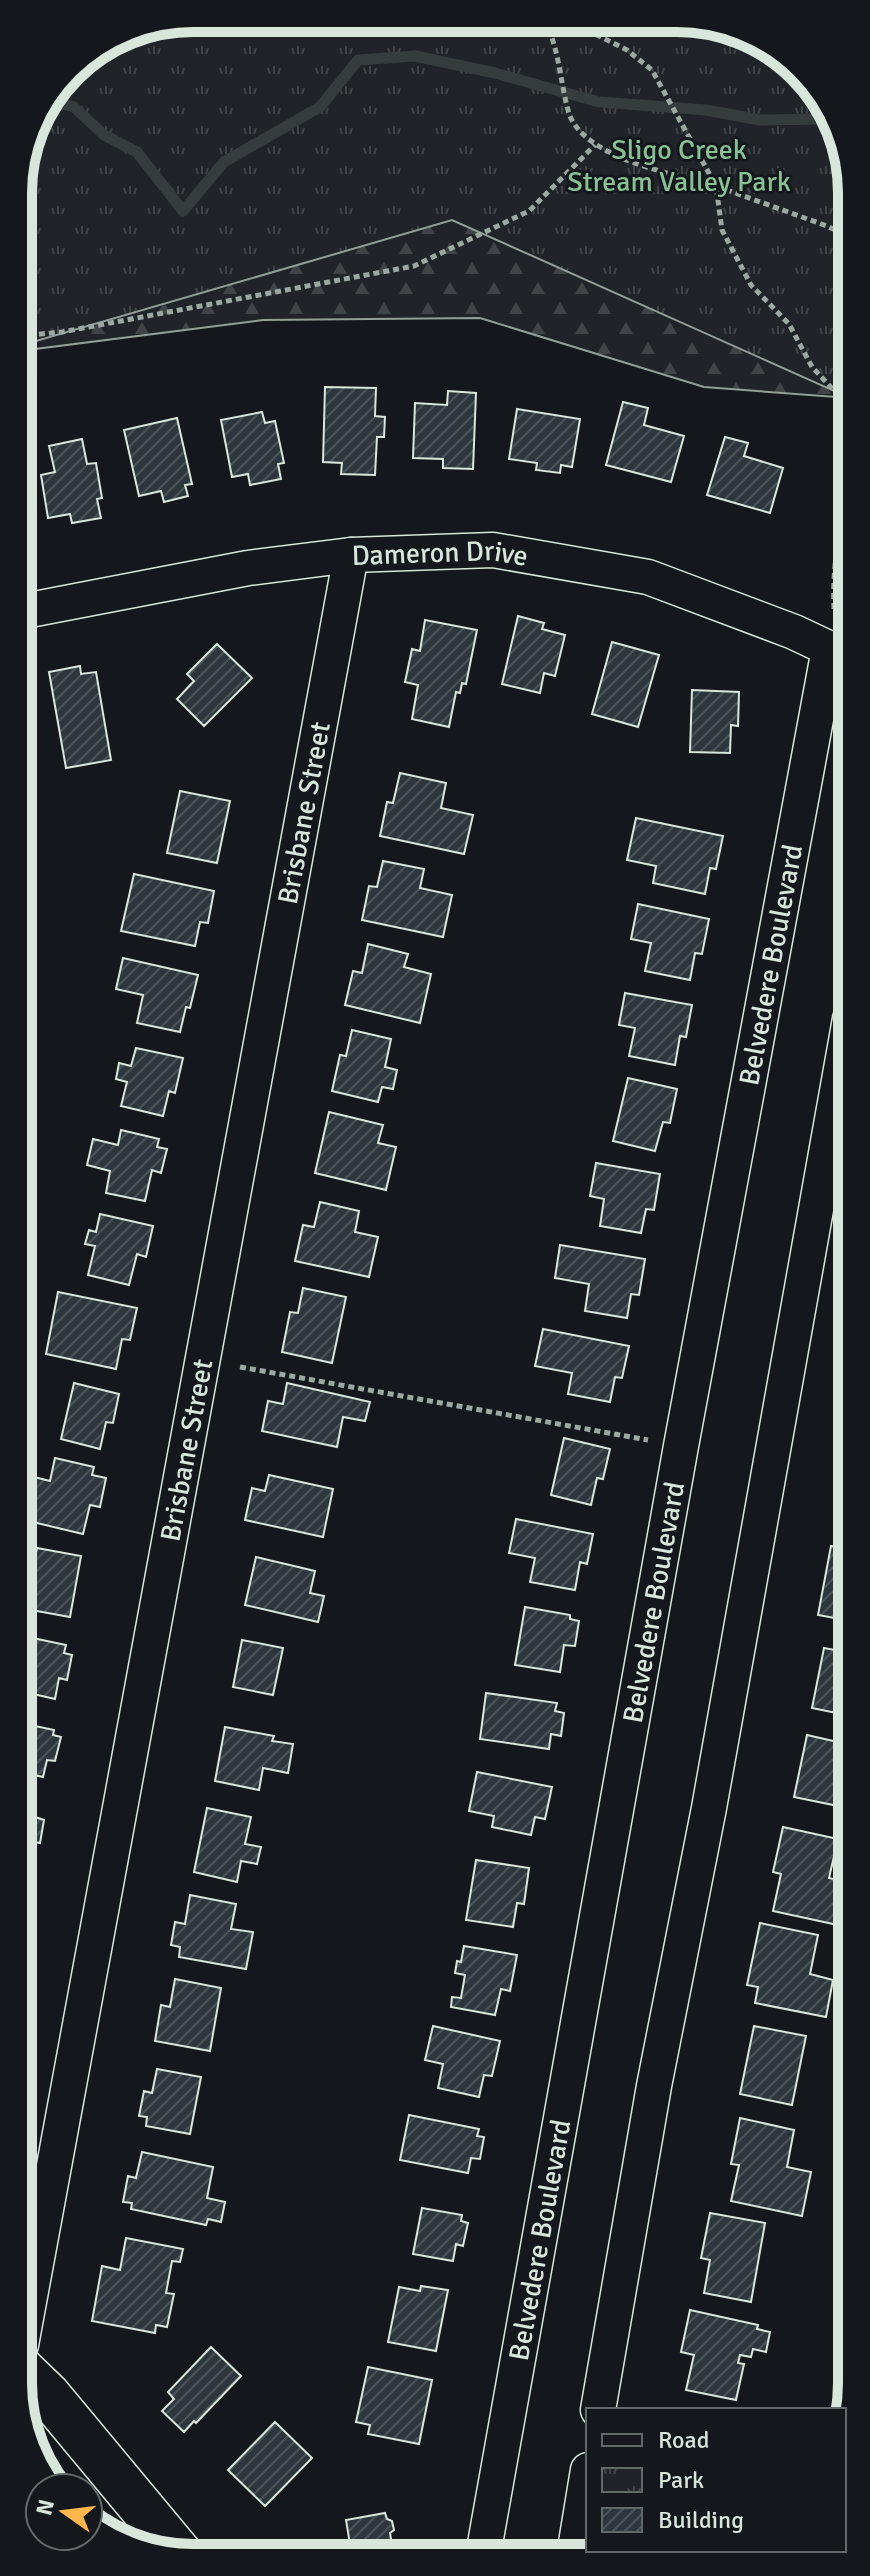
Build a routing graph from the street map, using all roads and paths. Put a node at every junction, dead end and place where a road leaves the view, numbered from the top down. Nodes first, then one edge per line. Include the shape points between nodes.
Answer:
1 (548, 32) edge
2 (591, 32) edge
3 (595, 145) junction
4 (716, 186) junction
5 (838, 232) edge
6 (32, 335) edge
7 (838, 395) edge
8 (838, 531) edge
9 (351, 555) junction
10 (834, 609) dead end
11 (32, 610) edge
12 (838, 654) edge
13 (838, 659) edge
14 (838, 1086) edge
15 (240, 1367) dead end
16 (681, 1446) junction
17 (32, 2285) edge
18 (32, 2380) edge
19 (598, 2408) edge
20 (586, 2482) edge
21 (170, 2542) edge
22 (485, 2544) edge
23 (576, 2544) edge

1 - 3 path via 569,114 577,130
2 - 4 path via 652,70
3 - 4 path
3 - 6 path via 529,211 414,266
4 - 5 path
4 - 7 path via 722,230 751,285 789,324 812,367
8 - 10 path
9 - 11 street, Dameron Drive via 248,568
9 - 12 street, Dameron Drive via 493,550 648,577
9 - 17 street, Brisbane Street
13 - 16 street, Belvedere Boulevard
14 - 19 street
15 - 16 path
16 - 22 street, Belvedere Boulevard
18 - 21 street
20 - 23 street

